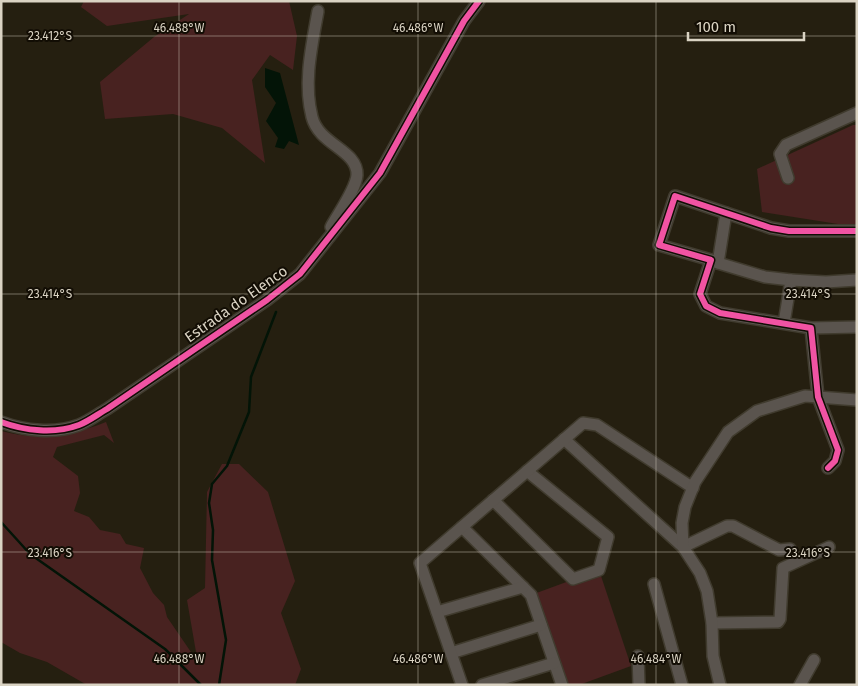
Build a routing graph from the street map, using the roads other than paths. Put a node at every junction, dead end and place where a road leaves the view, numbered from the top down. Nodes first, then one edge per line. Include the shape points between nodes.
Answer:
1 (479, 1) edge
2 (318, 11) dead end
3 (857, 114) edge
4 (788, 178) dead end
5 (726, 213) junction
6 (857, 231) edge
7 (313, 259) junction
8 (714, 262) junction
9 (791, 280) junction
10 (857, 280) edge
11 (784, 323) junction
12 (857, 327) edge
13 (811, 328) junction
14 (818, 397) junction
15 (857, 400) edge
16 (1, 422) edge
17 (564, 439) junction
18 (828, 468) dead end
19 (527, 471) junction
20 (693, 488) junction
21 (493, 500) junction
22 (462, 527) junction
23 (683, 547) junction
24 (829, 547) dead end
25 (790, 549) dead end
26 (654, 584) dead end
27 (523, 587) junction
28 (436, 612) junction
29 (712, 623) junction
30 (541, 625) junction
31 (451, 653) junction
32 (638, 656) dead end
33 (814, 660) dead end
34 (554, 662) junction
35 (462, 685) edge
36 (482, 685) edge
37 (562, 685) edge
38 (639, 685) edge
39 (682, 685) edge
40 (720, 685) edge
41 (800, 685) edge

1 - 7 street, Estrada do Elenco via 464,20 380,173
2 - 7 street, Estrada do Elenco via 308,73 312,117 317,130 353,162 357,175
3 - 4 street via 786,145 780,154
5 - 6 street via 789,231
5 - 8 street
5 - 8 street via 675,196 659,245
7 - 16 street, Estrada do Elenco via 300,274 267,300 79,425 49,430
8 - 9 street via 765,277
8 - 11 street via 700,294 706,306 720,313
9 - 10 street
9 - 11 street
11 - 13 street
12 - 13 street
13 - 14 street
14 - 15 street
14 - 18 street via 838,450 835,461
14 - 20 street via 805,396 779,403 740,422 728,432
17 - 19 street
17 - 20 street via 583,423 597,424
17 - 23 street
19 - 21 street
19 - 21 street via 608,537 599,570 573,579
20 - 23 street via 684,506
21 - 22 street
22 - 27 street
22 - 28 street via 420,564
23 - 25 street via 733,526 779,550
23 - 29 street via 707,591
24 - 29 street via 783,568 778,622
26 - 39 street
27 - 28 street
27 - 30 street via 531,595
28 - 31 street
29 - 40 street via 713,656
30 - 31 street
30 - 34 street
31 - 35 street
32 - 38 street
33 - 41 street
34 - 36 street
34 - 37 street

